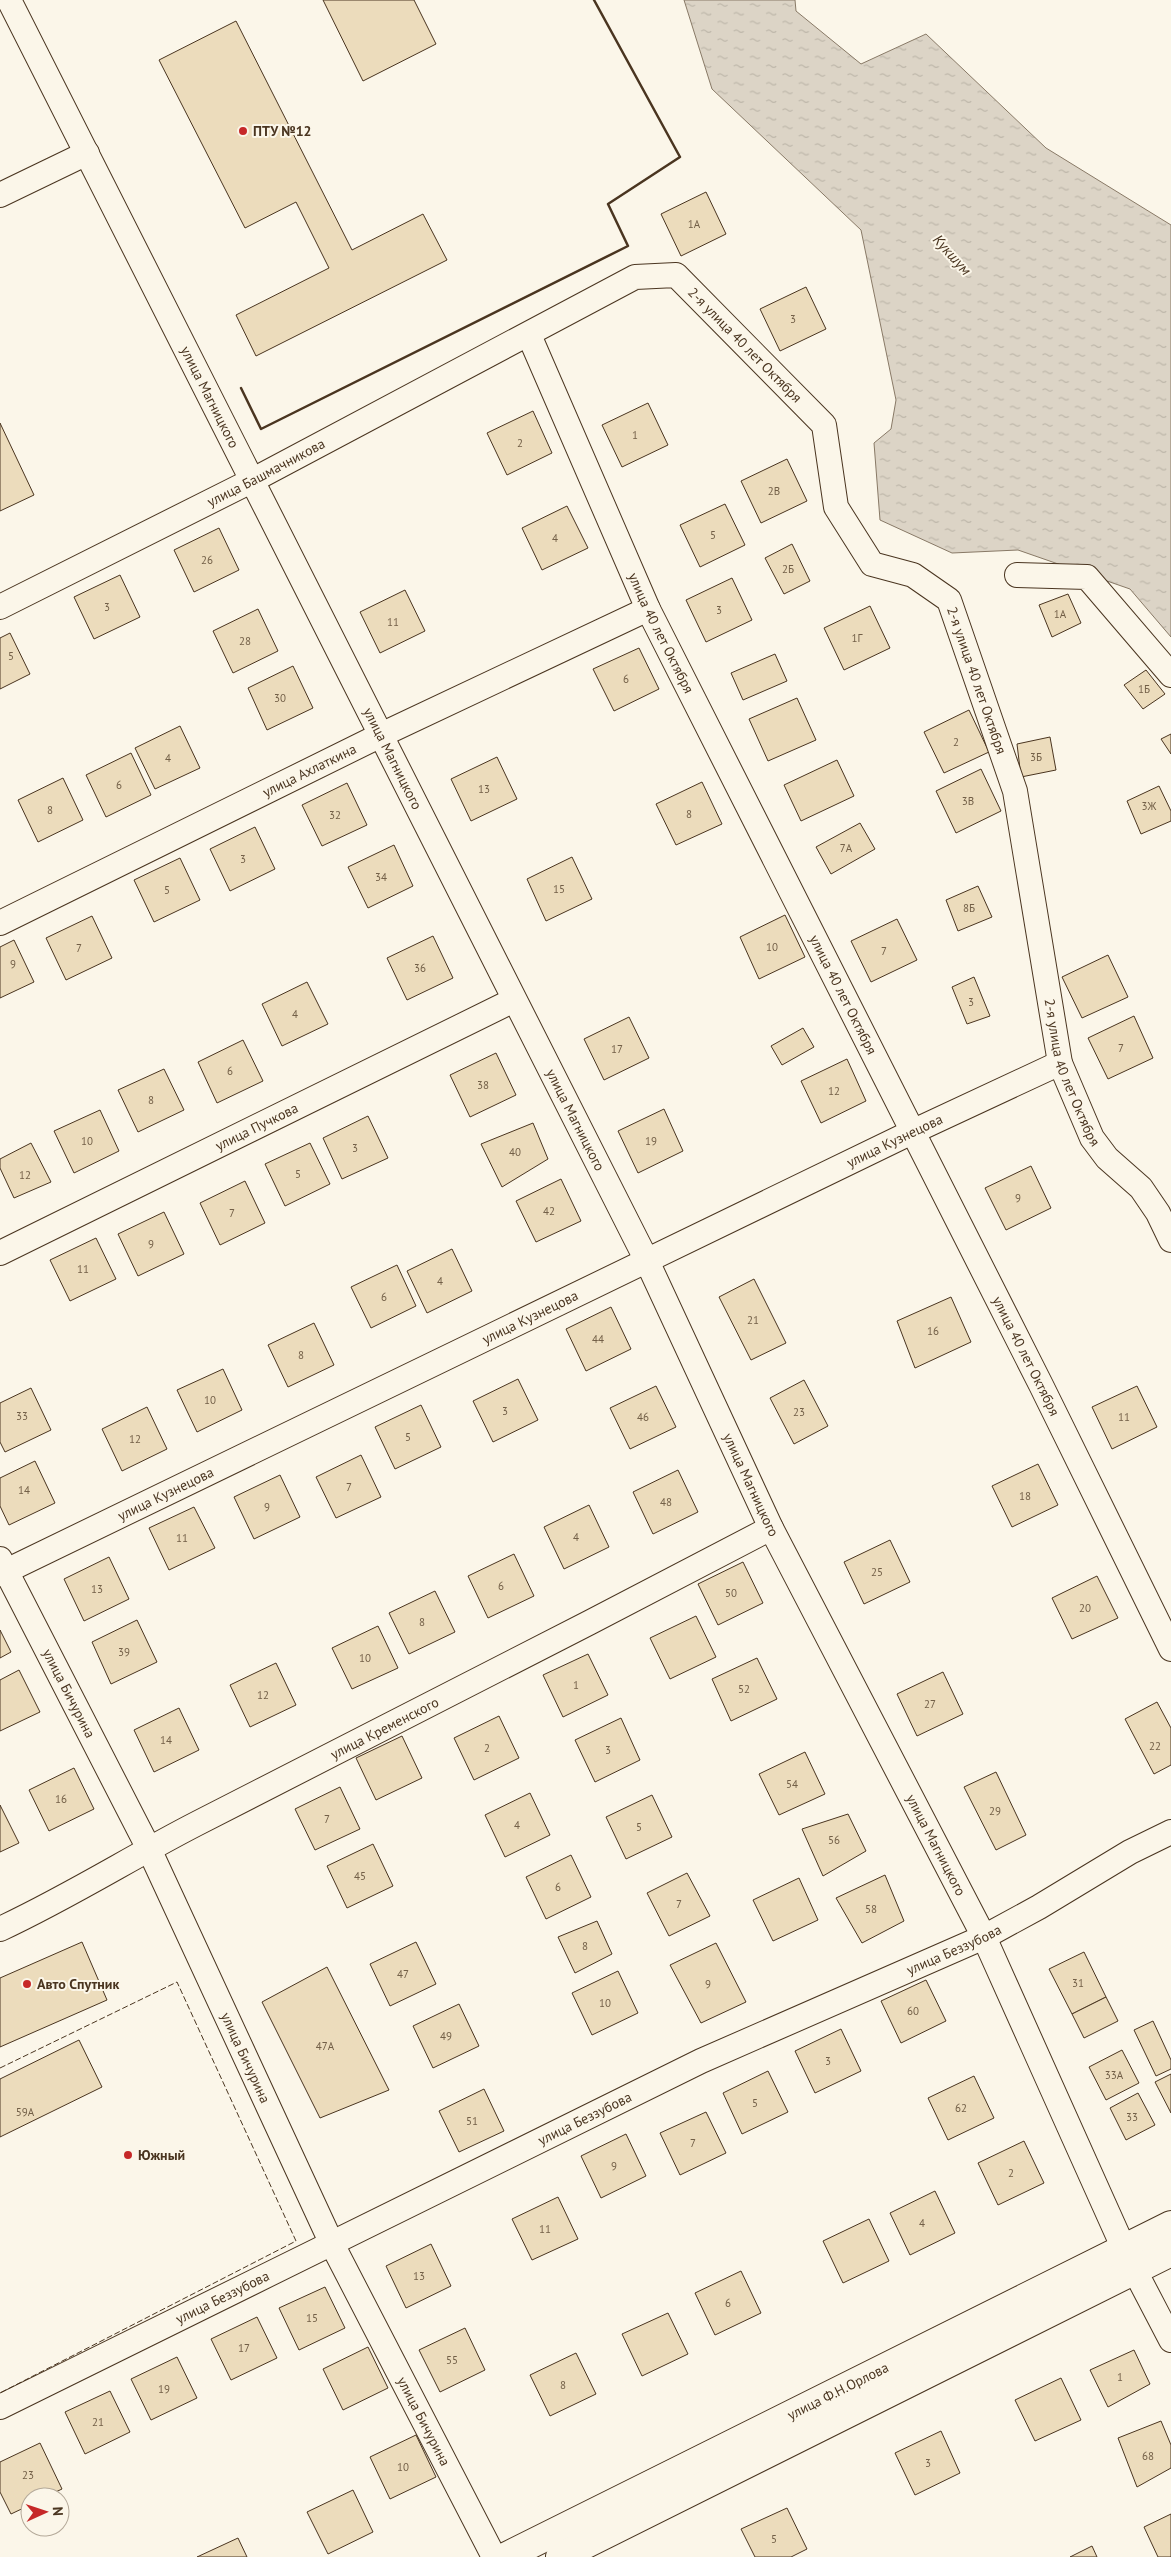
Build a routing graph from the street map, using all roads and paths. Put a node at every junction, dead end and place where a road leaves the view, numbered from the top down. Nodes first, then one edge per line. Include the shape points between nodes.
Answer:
1 (9, 0) edge
2 (87, 153) junction
3 (0, 195) edge
4 (529, 335) junction
5 (253, 480) junction
6 (1016, 576) dead end
7 (0, 607) edge
8 (648, 609) junction
9 (1171, 675) edge
10 (381, 735) junction
11 (0, 923) edge
12 (514, 1000) junction
13 (1060, 1063) junction
14 (912, 1132) junction
15 (1171, 1240) edge
16 (0, 1253) edge
17 (647, 1261) junction
18 (770, 1528) junction
19 (2, 1568) edge
20 (1171, 1649) edge
21 (1171, 1832) edge
22 (149, 1849) junction
23 (0, 1929) edge
24 (984, 1937) junction
25 (1171, 2225) edge
26 (331, 2242) junction
27 (1171, 2252) edge
28 (1129, 2260) junction
29 (1171, 2340) edge
30 (0, 2407) edge
31 (494, 2557) edge
32 (506, 2557) edge
33 (560, 2557) edge

1 - 2 street, улица Магницкого
2 - 3 street
2 - 5 street, улица Магницкого
4 - 5 street, улица Башмачникова
4 - 8 street, улица 40 лет Октября
4 - 13 street, 2-я улица 40 лет Октября via 635,277 676,275 824,425 836,507 872,564 913,575 949,600 1014,791
5 - 7 street, улица Башмачникова
5 - 10 street, улица Магницкого
6 - 9 street via 1087,577
8 - 10 street, улица Ахлаткина
8 - 14 street, улица 40 лет Октября
10 - 11 street, улица Ахлаткина
10 - 12 street, улица Магницкого
12 - 16 street, улица Пучкова
12 - 17 street, улица Магницкого
13 - 14 street, улица Кузнецова
13 - 15 street, 2-я улица 40 лет Октября via 1092,1138 1107,1158 1141,1188
14 - 17 street, улица Кузнецова
14 - 20 street, улица 40 лет Октября
17 - 18 street, улица Магницкого
17 - 19 street, улица Кузнецова
18 - 22 street, улица Кременского
18 - 24 street, улица Магницкого
19 - 22 street, улица Бичурина
21 - 24 street, улица Беззубова via 1130,1852
22 - 23 street, улица Кременского
22 - 26 street, улица Бичурина
24 - 26 street, улица Беззубова via 701,2061
24 - 28 street, улица Магницкого
25 - 28 main road, улица Ф.Н.Орлова
26 - 30 street, улица Беззубова
26 - 31 street, улица Бичурина
27 - 28 main road, улица Ф.Н.Орлова
28 - 29 street, улица Магницкого
28 - 32 main road, улица Ф.Н.Орлова
28 - 33 main road, улица Ф.Н.Орлова

